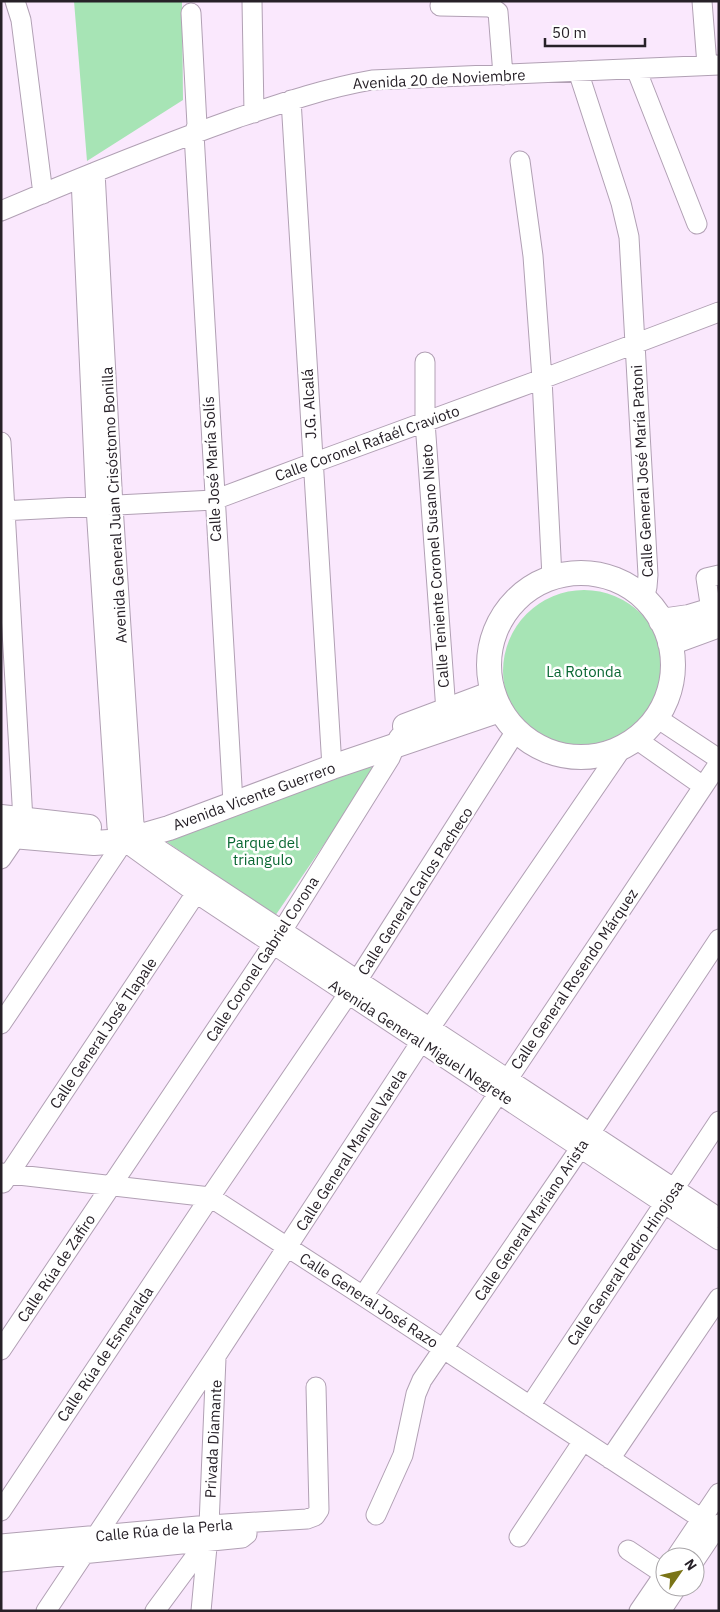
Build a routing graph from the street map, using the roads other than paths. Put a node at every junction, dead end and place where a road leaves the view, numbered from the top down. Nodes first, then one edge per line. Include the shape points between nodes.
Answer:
1 (16, 1) edge
2 (252, 1) edge
3 (702, 1) edge
4 (440, 6) dead end
5 (191, 14) dead end
6 (713, 65) edge
7 (636, 69) junction
8 (578, 71) junction
9 (503, 75) junction
10 (291, 100) junction
11 (254, 113) junction
12 (194, 134) junction
13 (520, 161) dead end
14 (89, 175) junction
15 (42, 194) junction
16 (1, 211) edge
17 (697, 224) dead end
18 (719, 312) edge
19 (635, 343) junction
20 (426, 362) dead end
21 (542, 379) junction
22 (425, 422) junction
23 (1, 442) edge
24 (312, 463) junction
25 (214, 500) junction
26 (105, 506) junction
27 (3, 511) edge
28 (719, 575) edge
29 (552, 577) junction
30 (644, 598) junction
31 (716, 614) edge
32 (662, 621) junction
33 (670, 643) junction
34 (496, 701) junction
35 (446, 711) junction
36 (657, 718) junction
37 (516, 732) junction
38 (399, 736) junction
39 (629, 744) junction
40 (719, 759) edge
41 (332, 760) junction
42 (719, 763) edge
43 (703, 786) junction
44 (232, 796) junction
45 (10, 827) edge
46 (129, 832) junction
47 (1, 859) edge
48 (196, 892) junction
49 (278, 938) junction
50 (719, 940) edge
51 (353, 988) junction
52 (1, 1024) edge
53 (426, 1035) junction
54 (502, 1085) junction
55 (719, 1121) edge
56 (586, 1140) junction
57 (4, 1178) edge
58 (112, 1186) junction
59 (670, 1196) junction
60 (210, 1197) junction
61 (719, 1218) edge
62 (719, 1240) edge
63 (288, 1247) junction
64 (363, 1296) junction
65 (719, 1298) edge
66 (444, 1349) junction
67 (1, 1350) edge
68 (216, 1356) junction
69 (316, 1387) dead end
70 (530, 1406) junction
71 (583, 1441) junction
72 (610, 1459) junction
73 (719, 1493) edge
74 (1, 1511) edge
75 (376, 1515) dead end
76 (710, 1522) edge
77 (207, 1533) junction
78 (95, 1536) junction
79 (519, 1537) dead end
80 (1, 1544) edge
81 (686, 1547) edge
82 (700, 1547) edge
83 (628, 1550) dead end
84 (83, 1554) junction
85 (1, 1562) edge
86 (655, 1573) edge
87 (655, 1595) edge
88 (664, 1597) edge
89 (46, 1611) edge
90 (155, 1611) edge
91 (201, 1611) edge
92 (639, 1611) edge
93 (661, 1611) edge

1 - 15 street
2 - 11 street
3 - 6 street
4 - 9 street via 490,7 498,12
5 - 12 street, Calle José María Solís via 197,125
6 - 7 street, Avenida 20 de Noviembre
7 - 8 street, Avenida 20 de Noviembre
7 - 17 street
8 - 9 street, Avenida 20 de Noviembre
8 - 19 street, Calle General José María Patoni via 626,219
9 - 10 street, Avenida 20 de Noviembre via 372,80
10 - 11 street, Avenida 20 de Noviembre
10 - 24 street, J.G. Alcalá
11 - 12 street, Avenida 20 de Noviembre
12 - 14 street, Avenida 20 de Noviembre
12 - 25 street, Calle José María Solís
13 - 21 street via 533,256
14 - 15 street, Avenida 20 de Noviembre
14 - 26 street, Avenida General Juan Crisóstomo Bonilla
15 - 16 street, Avenida 20 de Noviembre
18 - 19 street, Calle Coronel Rafaél Cravioto
19 - 21 street, Calle Coronel Rafaél Cravioto
19 - 30 street, Calle General José María Patoni via 648,575
20 - 22 street, Calle Teniente Coronel Susano Nieto
21 - 22 street, Calle Coronel Rafaél Cravioto
21 - 29 street
22 - 24 street, Calle Coronel Rafaél Cravioto
22 - 35 street, Calle Teniente Coronel Susano Nieto
23 - 27 street
24 - 25 street, Calle Coronel Rafaél Cravioto
24 - 41 street, J.G. Alcalá
25 - 26 street, Calle Coronel Rafaél Cravioto
25 - 44 street, Calle José María Solís
26 - 27 street, Calle Coronel Rafaél Cravioto
26 - 46 street, Avenida General Juan Crisóstomo Bonilla
27 - 45 street
28 - 31 street via 706,578
29 - 30 main road via 582,573 610,578
29 - 34 main road via 518,597 498,622 490,645 488,669
30 - 32 main road
31 - 32 main road
31 - 33 main road
32 - 33 main road
33 - 36 main road via 672,682
34 - 35 main road, Avenida Vicente Guerrero
34 - 37 main road
34 - 38 main road, Avenida Vicente Guerrero
35 - 38 main road, Avenida Vicente Guerrero
36 - 39 main road
36 - 40 street
37 - 39 main road via 534,745 578,758 601,756
37 - 51 street, Calle General Carlos Pacheco
38 - 41 main road, Avenida Vicente Guerrero
38 - 49 street, Calle Coronel Gabriel Corona via 390,758
39 - 43 street
39 - 53 street, Calle General Manuel Varela
41 - 44 main road, Avenida Vicente Guerrero
42 - 43 street, Calle General Rosendo Márquez
43 - 54 street, Calle General Rosendo Márquez
44 - 46 main road, Avenida Vicente Guerrero via 164,815
45 - 46 main road, Avenida Vicente Guerrero via 101,828
45 - 47 street
46 - 48 street, Avenida General Miguel Negrete
46 - 49 street, Avenida General Miguel Negrete
46 - 52 street
48 - 49 street, Avenida General Miguel Negrete
48 - 57 street, Calle General José Tlapale
49 - 51 street, Avenida General Miguel Negrete
49 - 58 street, Calle Coronel Gabriel Corona
50 - 56 street, Calle General Mariano Arista
51 - 53 street, Avenida General Miguel Negrete
51 - 60 street, Calle General Carlos Pacheco
53 - 54 street, Avenida General Miguel Negrete
53 - 63 street, Calle General Manuel Varela
54 - 56 street, Avenida General Miguel Negrete
54 - 64 street, Calle General Rosendo Márquez
55 - 59 street, Calle General Pedro Hinojosa
56 - 59 street, Avenida General Miguel Negrete
56 - 66 street, Calle General Mariano Arista
57 - 58 street, Calle General José Razo
58 - 60 street, Calle General José Razo
58 - 67 street, Calle Rúa de Zafiro
59 - 61 street, Avenida General Miguel Negrete
59 - 62 street, Avenida General Miguel Negrete
59 - 70 street, Calle General Pedro Hinojosa
60 - 63 street, Calle General José Razo
60 - 74 street, Calle Rúa de Esmeralda
63 - 64 street, Calle General José Razo
63 - 68 street, Calle General Manuel Varela
64 - 66 street, Calle General José Razo
65 - 72 street
66 - 70 street, Calle General José Razo
66 - 75 street, Calle General Mariano Arista via 416,1394 402,1455
68 - 77 street, Privada Diamante
68 - 78 street, Calle General Manuel Varela
69 - 77 street, Calle Rúa de la Perla via 319,1510 315,1516 247,1523 247,1534 242,1538
70 - 71 street, Calle General José Razo
71 - 72 street, Calle General José Razo
71 - 79 street
72 - 76 street, Calle General José Razo
73 - 76 street
76 - 81 street
76 - 82 street
77 - 78 street, Calle Rúa de la Perla
77 - 84 street, Calle Rúa de la Perla
77 - 90 street
77 - 91 street, Privada Diamante
78 - 80 street, Calle Rúa de la Perla
78 - 84 street, Calle General Manuel Varela
83 - 86 street
84 - 85 street, Calle Rúa de la Perla
84 - 89 street, Calle General Manuel Varela
87 - 92 street
88 - 93 street

